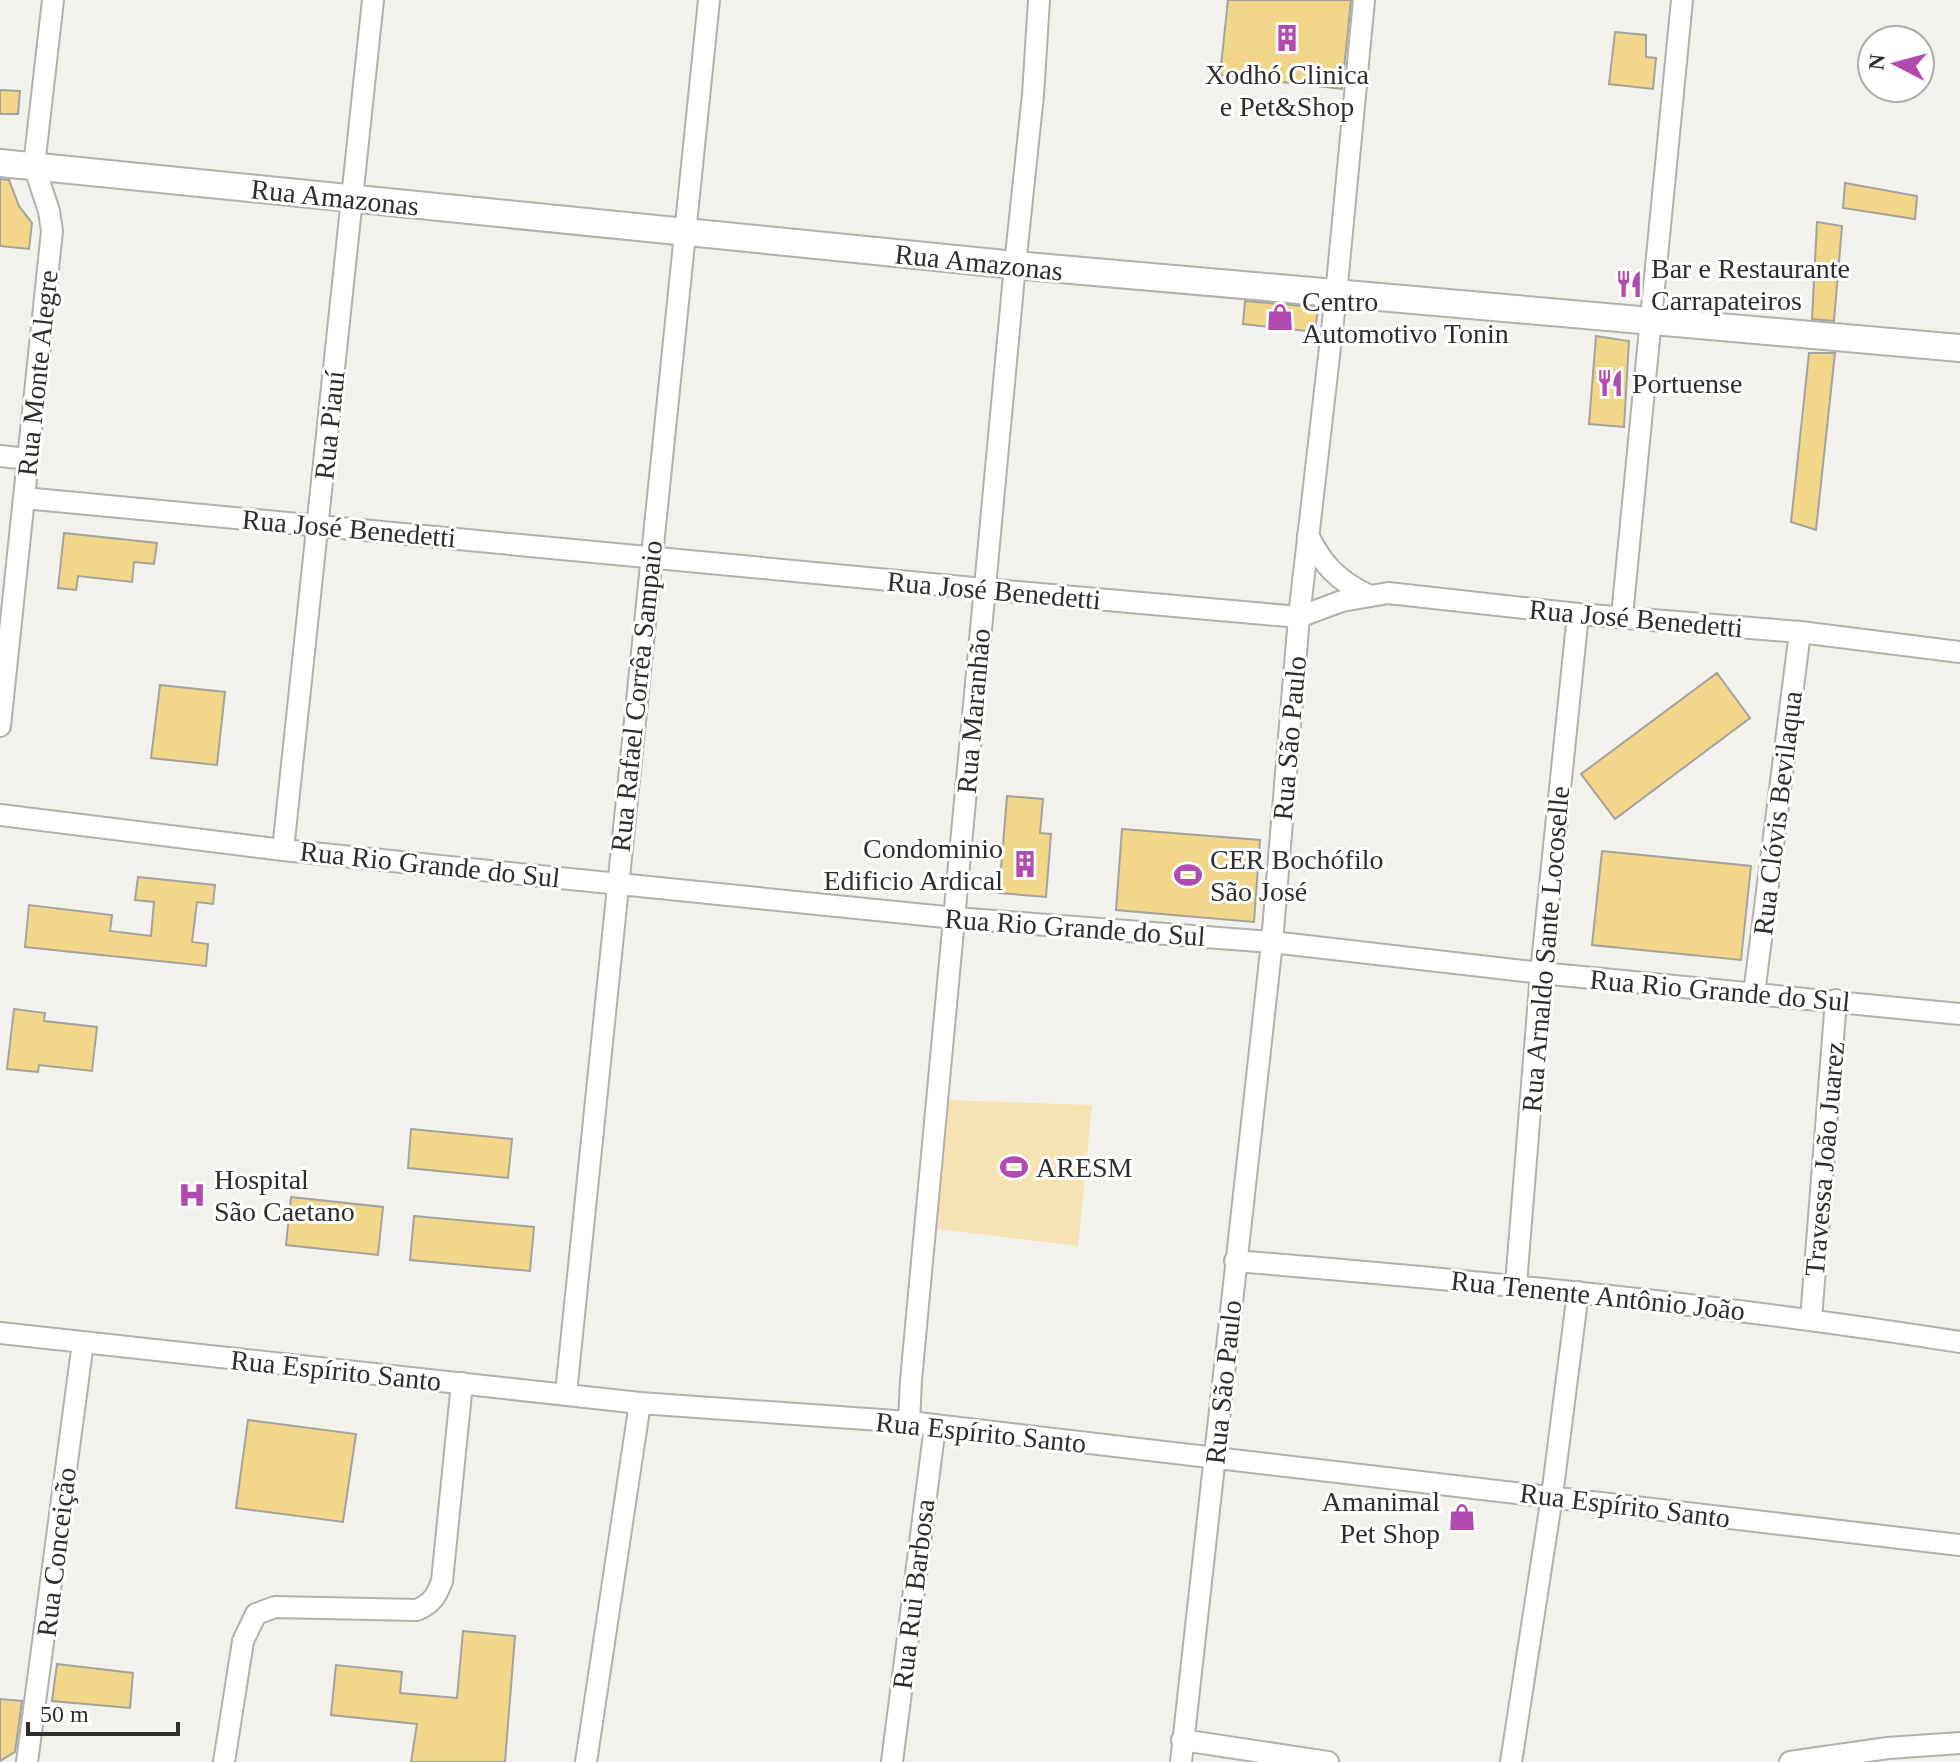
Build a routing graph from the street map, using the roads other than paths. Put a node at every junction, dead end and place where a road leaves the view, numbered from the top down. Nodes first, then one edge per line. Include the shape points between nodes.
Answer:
1 (53, 0) edge
2 (373, 0) edge
3 (709, 0) edge
4 (1039, 0) edge
5 (1364, 0) edge
6 (1682, 0) edge
7 (0, 163) edge
8 (34, 166) junction
9 (353, 199) junction
10 (685, 232) junction
11 (1015, 265) junction
12 (1336, 295) junction
13 (1649, 322) junction
14 (1960, 348) edge
15 (0, 456) edge
16 (28, 459) junction
17 (24, 498) junction
18 (318, 526) junction
19 (1308, 535) junction
20 (650, 556) junction
21 (984, 589) junction
22 (1368, 595) junction
23 (1578, 614) junction
24 (1622, 616) junction
25 (1299, 617) junction
26 (1800, 632) junction
27 (1960, 652) edge
28 (0, 726) edge
29 (0, 815) edge
30 (283, 850) junction
31 (617, 883) junction
32 (955, 918) junction
33 (1272, 942) junction
34 (1541, 973) junction
35 (1754, 994) junction
36 (1836, 1000) junction
37 (1960, 1014) edge
38 (1235, 1261) junction
39 (1516, 1284) junction
40 (1578, 1292) junction
41 (1811, 1319) junction
42 (0, 1333) edge
43 (83, 1342) junction
44 (1960, 1342) edge
45 (462, 1383) junction
46 (566, 1393) junction
47 (640, 1403) junction
48 (909, 1422) junction
49 (935, 1426) junction
50 (1214, 1458) junction
51 (1552, 1496) junction
52 (1960, 1545) edge
53 (1182, 1740) junction
54 (1960, 1743) edge
55 (27, 1762) edge
56 (224, 1762) edge
57 (586, 1762) edge
58 (892, 1762) edge
59 (1181, 1762) edge
60 (1328, 1762) edge
61 (1511, 1762) edge
62 (1790, 1762) edge

1 - 8 street
2 - 9 street, Rua Piauí
3 - 10 street, Rua Rafael Corrêa Sampaio
4 - 11 street, Rua Maranhão
5 - 12 street, Rua São Paulo
6 - 13 street
7 - 8 main road, Rua Amazonas
8 - 9 main road, Rua Amazonas
8 - 16 street, Rua Monte Alegre via 52,231
9 - 10 main road, Rua Amazonas
9 - 18 street, Rua Piauí
10 - 11 main road, Rua Amazonas
10 - 20 street, Rua Rafael Corrêa Sampaio
11 - 12 main road, Rua Amazonas
11 - 21 street, Rua Maranhão
12 - 13 main road, Rua Amazonas
12 - 19 street, Rua São Paulo
13 - 14 main road, Rua Amazonas
13 - 24 street
15 - 16 street
16 - 17 street, Rua Monte Alegre
17 - 18 street, Rua José Benedetti
17 - 28 street, Rua Monte Alegre
18 - 20 street, Rua José Benedetti
18 - 30 street, Rua Piauí
19 - 22 street via 1331,572
19 - 25 street, Rua São Paulo
20 - 21 street, Rua José Benedetti
20 - 31 street, Rua Rafael Corrêa Sampaio
21 - 25 street, Rua José Benedetti
21 - 32 street, Rua Maranhão
22 - 23 street, Rua José Benedetti
22 - 25 street, Rua José Benedetti
23 - 24 street, Rua José Benedetti
23 - 34 street, Rua Arnaldo Sante Locoselle
24 - 26 street, Rua José Benedetti
25 - 33 street, Rua São Paulo
26 - 27 street, Rua José Benedetti
26 - 35 street, Rua Clóvis Bevilaqua
29 - 30 street, Rua Rio Grande do Sul
30 - 31 street, Rua Rio Grande do Sul
31 - 32 street, Rua Rio Grande do Sul
31 - 46 street, Rua Rafael Corrêa Sampaio
32 - 33 street, Rua Rio Grande do Sul
32 - 48 street, Rua Maranhão
33 - 34 street, Rua Rio Grande do Sul
33 - 38 street, Rua São Paulo
34 - 35 street, Rua Rio Grande do Sul
34 - 39 street, Rua Arnaldo Sante Locoselle
35 - 36 street, Rua Rio Grande do Sul
36 - 37 street, Rua Rio Grande do Sul
36 - 41 street, Travessa João Juarez
38 - 39 street, Rua Tenente Antônio João
38 - 50 street, Rua São Paulo
39 - 40 street, Rua Tenente Antônio João
40 - 41 street, Rua Tenente Antônio João
40 - 51 street
41 - 44 street, Rua Tenente Antônio João
42 - 43 street, Rua Espírito Santo
43 - 45 street, Rua Espírito Santo
43 - 55 street, Rua Conceição
45 - 46 street, Rua Espírito Santo
45 - 56 street via 437,1595 417,1610 275,1607 256,1614 243,1641
46 - 47 street, Rua Espírito Santo
47 - 48 street, Rua Espírito Santo
47 - 57 street
48 - 49 street, Rua Espírito Santo
49 - 50 street, Rua Espírito Santo
49 - 58 street, Rua Rui Barbosa
50 - 51 street, Rua Espírito Santo
50 - 53 street, Rua São Paulo
51 - 52 street, Rua Espírito Santo
51 - 61 street
53 - 59 street, Rua São Paulo
53 - 60 street
54 - 62 street

